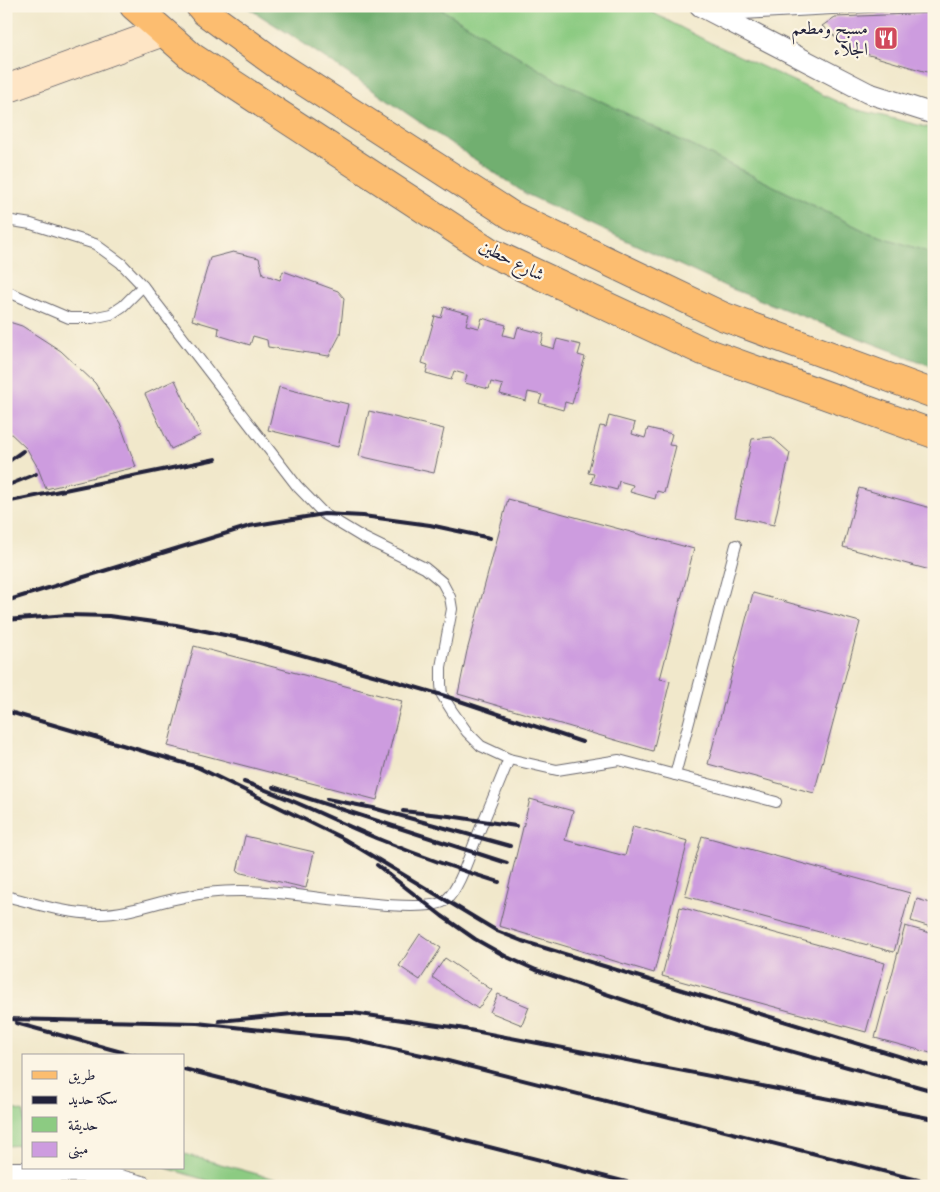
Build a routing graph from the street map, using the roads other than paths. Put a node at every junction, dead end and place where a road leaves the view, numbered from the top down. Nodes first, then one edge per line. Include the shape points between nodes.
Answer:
1 (134, 6) edge
2 (200, 6) edge
3 (700, 6) edge
4 (886, 6) edge
5 (719, 16) junction
6 (164, 32) junction
7 (6, 90) edge
8 (934, 114) edge
9 (6, 220) edge
10 (143, 286) junction
11 (6, 291) edge
12 (934, 394) edge
13 (934, 434) edge
14 (736, 545) dead end
15 (509, 759) junction
16 (675, 775) junction
17 (776, 802) dead end
18 (6, 896) edge
19 (6, 1172) edge
20 (142, 1186) edge

1 - 6 main road, شارع حطين
2 - 12 main road via 275,63 511,215 722,316
3 - 5 street
4 - 5 lane
5 - 8 street via 868,93
6 - 7 main road
6 - 13 main road, شارع حطين via 192,57 490,252 703,351
9 - 10 lane via 31,224 95,244 121,263
10 - 11 lane via 111,314 92,318 69,318
10 - 15 lane via 297,486 324,514 425,568 442,582 452,609 441,667 442,695 467,732 481,746
14 - 16 lane
15 - 16 lane via 557,770 619,760
15 - 18 lane via 463,871 446,900 438,904 400,906 270,892 219,891 124,912 98,914 63,911
16 - 17 lane
19 - 20 street via 90,1172

